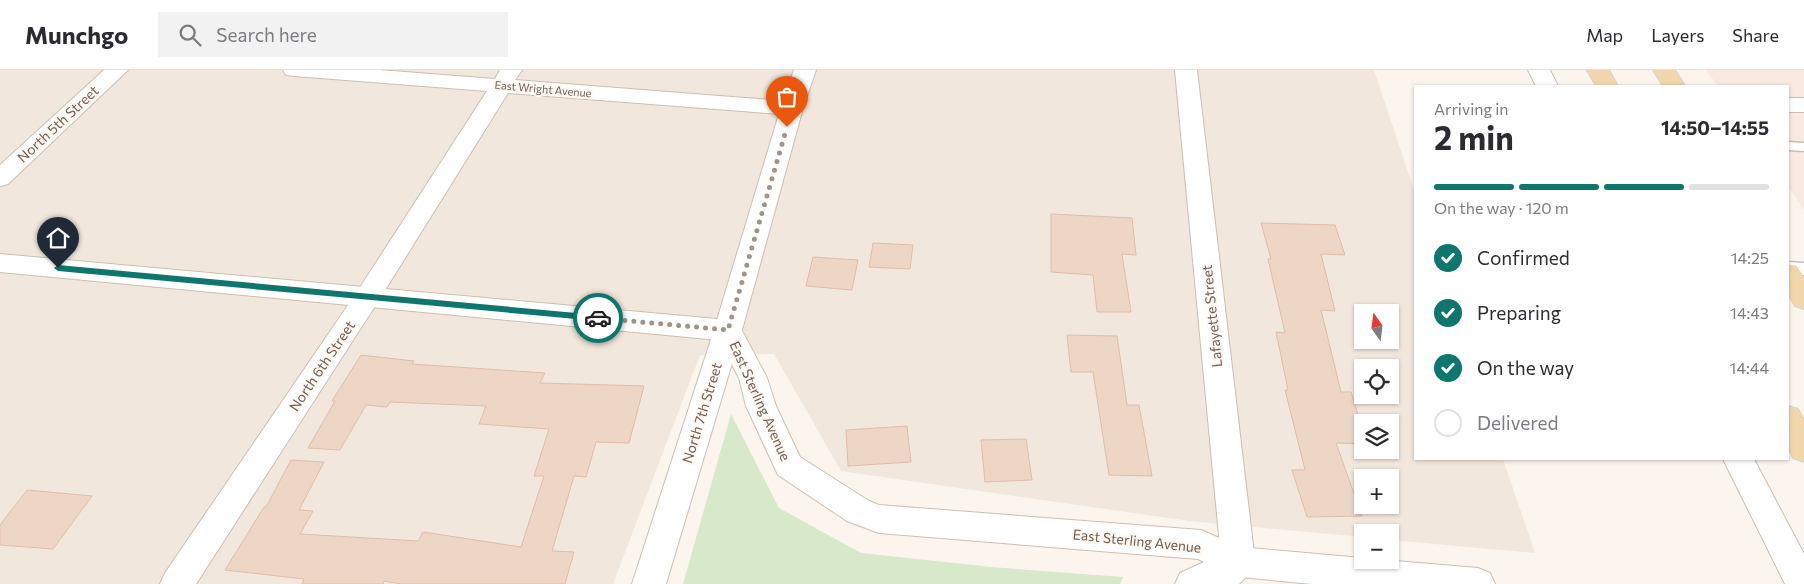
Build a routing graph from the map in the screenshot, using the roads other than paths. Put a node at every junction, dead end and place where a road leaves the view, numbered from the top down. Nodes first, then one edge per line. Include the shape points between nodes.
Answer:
1 (117, 70) edge
2 (294, 70) edge
3 (805, 70) edge
4 (1186, 70) edge
5 (1539, 70) edge
6 (1598, 70) edge
7 (1664, 70) edge
8 (506, 78) edge
9 (1546, 85) edge
10 (1606, 85) edge
11 (1673, 85) edge
12 (1789, 105) edge
13 (1804, 106) edge
14 (792, 108) junction
15 (1796, 146) edge
16 (1804, 158) edge
17 (0, 178) edge
18 (0, 262) edge
19 (1789, 268) edge
20 (1804, 269) edge
21 (1789, 275) edge
22 (368, 296) junction
23 (1804, 299) edge
24 (728, 330) junction
25 (1789, 420) edge
26 (1804, 449) edge
27 (1739, 460) edge
28 (1227, 573) edge
29 (177, 584) edge
30 (649, 584) edge
31 (1192, 584) edge
32 (1478, 584) edge
33 (1802, 584) edge

1 - 17 street, North 5th Street
2 - 8 street, East Wright Avenue
3 - 14 street, North 7th Street
4 - 28 street, Lafayette Street
5 - 9 street
6 - 10 main road
7 - 11 main road
8 - 14 street, East Wright Avenue
8 - 22 street, North 6th Street
12 - 13 street
14 - 24 street, North 7th Street
15 - 16 lane
18 - 22 street, East Sterling Avenue
19 - 20 lane
21 - 23 main road
22 - 24 street, East Sterling Avenue
22 - 29 street, North 6th Street
24 - 28 street, East Sterling Avenue via 753,378 761,406 789,466 858,511 879,519 1200,545
24 - 30 street, North 7th Street
25 - 26 main road
27 - 33 street
28 - 31 street
28 - 32 street

